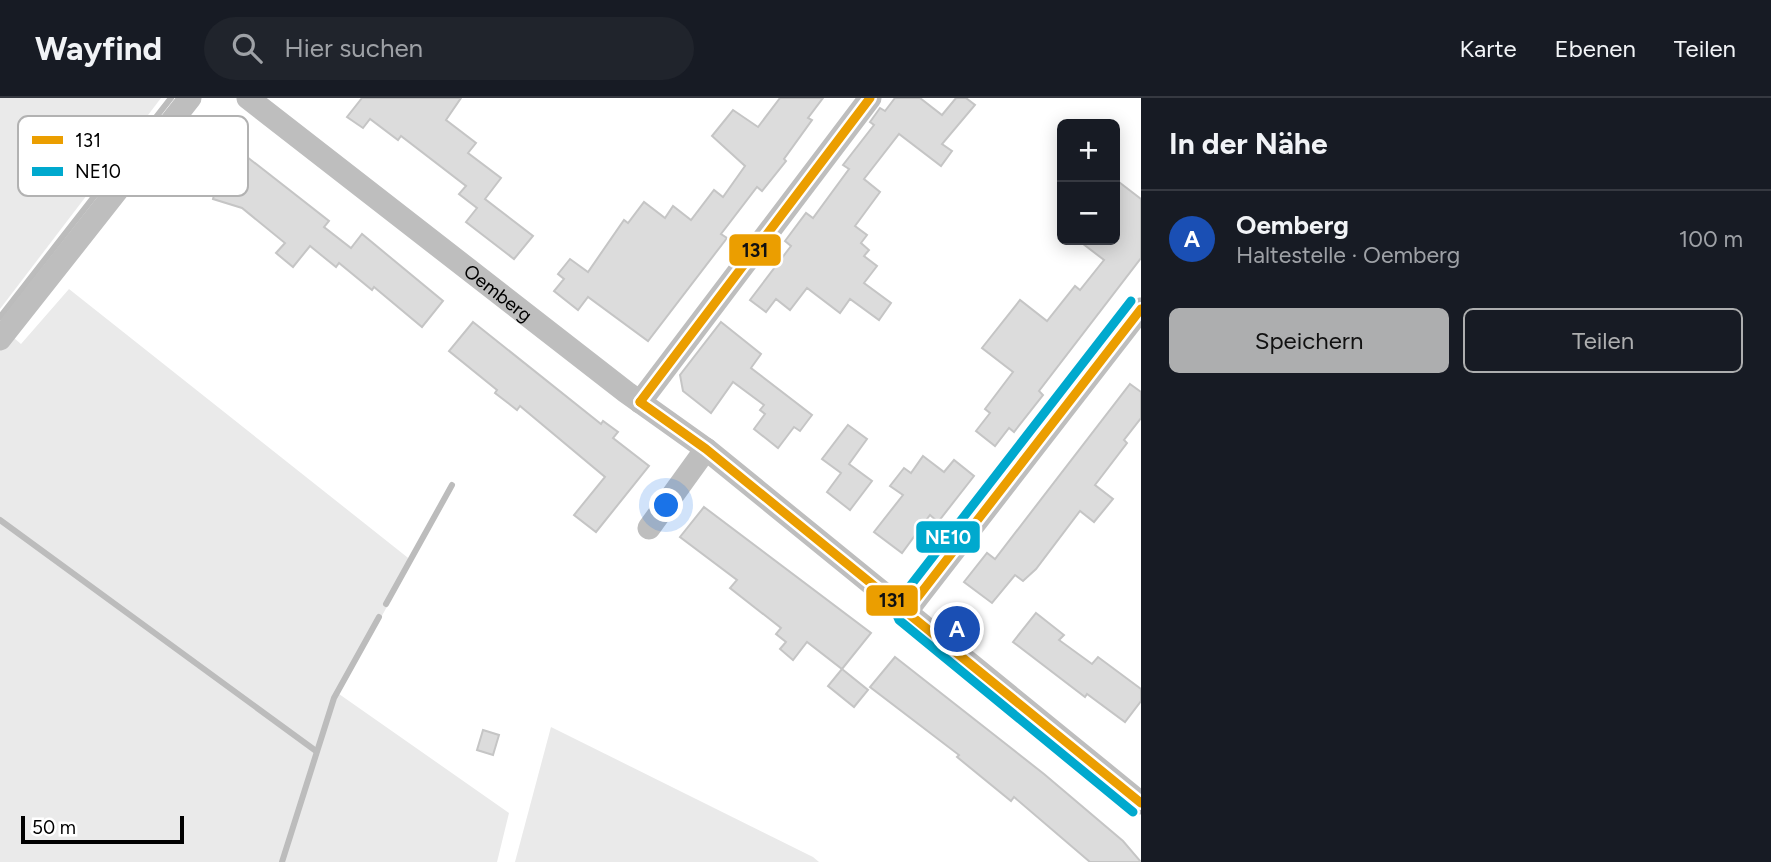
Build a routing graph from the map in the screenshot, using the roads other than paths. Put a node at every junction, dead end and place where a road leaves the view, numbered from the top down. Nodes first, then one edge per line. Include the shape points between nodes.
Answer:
1 (190, 98) edge
2 (248, 98) edge
3 (870, 98) edge
4 (176, 116) edge
5 (113, 196) edge
6 (1141, 309) edge
7 (0, 339) edge
8 (640, 402) junction
9 (706, 450) junction
10 (649, 528) dead end
11 (907, 611) junction
12 (1141, 803) edge

1 - 4 street
2 - 8 street, Oemberg
3 - 8 street
5 - 7 street
6 - 11 street
8 - 9 street, Oemberg
9 - 10 street
9 - 11 street, Oemberg
11 - 12 street, Oemberg

